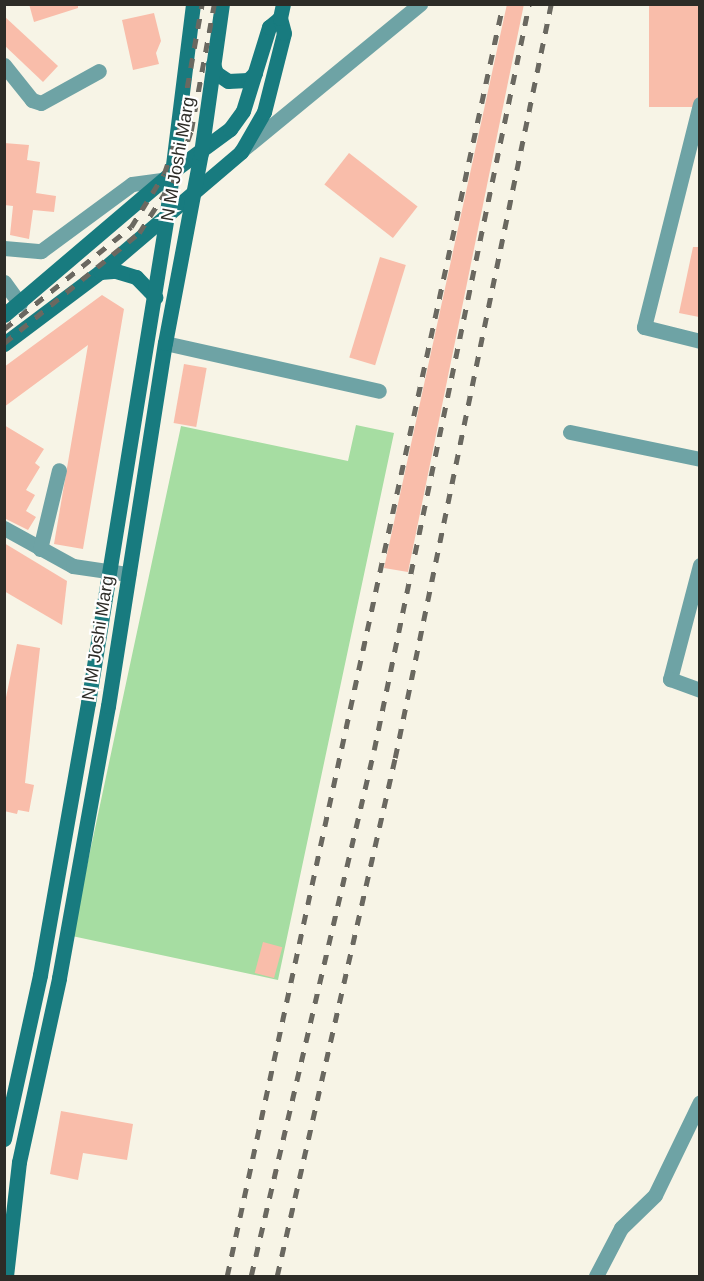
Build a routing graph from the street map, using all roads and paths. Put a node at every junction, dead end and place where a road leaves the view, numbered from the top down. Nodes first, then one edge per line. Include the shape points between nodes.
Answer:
1 (193, 4) edge
2 (222, 4) edge
3 (420, 4) edge
4 (281, 11) edge
5 (4, 64) edge
6 (213, 64) junction
7 (99, 71) dead end
8 (255, 73) junction
9 (699, 104) edge
10 (241, 152) junction
11 (201, 153) junction
12 (167, 175) junction
13 (192, 192) junction
14 (167, 213) junction
15 (4, 248) edge
16 (100, 272) junction
17 (4, 282) edge
18 (152, 297) junction
19 (173, 301) junction
20 (20, 304) junction
21 (4, 315) edge
22 (699, 341) edge
23 (165, 343) junction
24 (4, 344) edge
25 (379, 391) dead end
26 (570, 432) dead end
27 (699, 459) edge
28 (59, 470) dead end
29 (4, 528) edge
30 (40, 549) junction
31 (699, 565) edge
32 (108, 572) junction
33 (128, 574) junction
34 (699, 690) edge
35 (88, 703) junction
36 (108, 706) junction
37 (40, 975) junction
38 (59, 978) junction
39 (699, 1102) edge
40 (26, 1133) junction
41 (6, 1134) edge
42 (12, 1161) edge
43 (6, 1276) edge
44 (596, 1276) edge

1 - 12 main road, N M Joshi Marg
2 - 6 main road, N M Joshi Marg
3 - 10 street
4 - 8 main road via 269,27
4 - 10 main road via 284,33 264,112
5 - 7 street via 32,100 40,103
6 - 8 main road via 216,73 228,81 248,80
6 - 11 main road, N M Joshi Marg
8 - 11 main road via 243,111 230,129
9 - 22 street via 644,327
10 - 13 main road
11 - 12 main road
11 - 13 main road, N M Joshi Marg
12 - 14 main road, N M Joshi Marg
12 - 15 street via 132,184 41,251
12 - 20 main road
13 - 14 main road
13 - 19 main road, N M Joshi Marg
14 - 16 main road
14 - 18 main road, N M Joshi Marg
16 - 18 main road via 116,271 136,277
16 - 24 main road
17 - 20 street
18 - 19 main road
18 - 32 main road, N M Joshi Marg
19 - 23 main road, N M Joshi Marg
20 - 21 main road
23 - 25 street
23 - 33 main road, N M Joshi Marg
26 - 27 street
28 - 30 street
29 - 30 street
30 - 32 street via 74,566
31 - 34 street via 670,679
32 - 33 street
32 - 35 main road, N M Joshi Marg
33 - 36 main road, N M Joshi Marg
35 - 36 main road
35 - 37 main road, N M Joshi Marg
36 - 38 main road, N M Joshi Marg
37 - 38 main road
37 - 41 main road, N M Joshi Marg
38 - 40 main road, N M Joshi Marg
39 - 44 street via 655,1195 621,1228
40 - 41 main road
40 - 42 main road, N M Joshi Marg
42 - 43 main road, N M Joshi Marg

